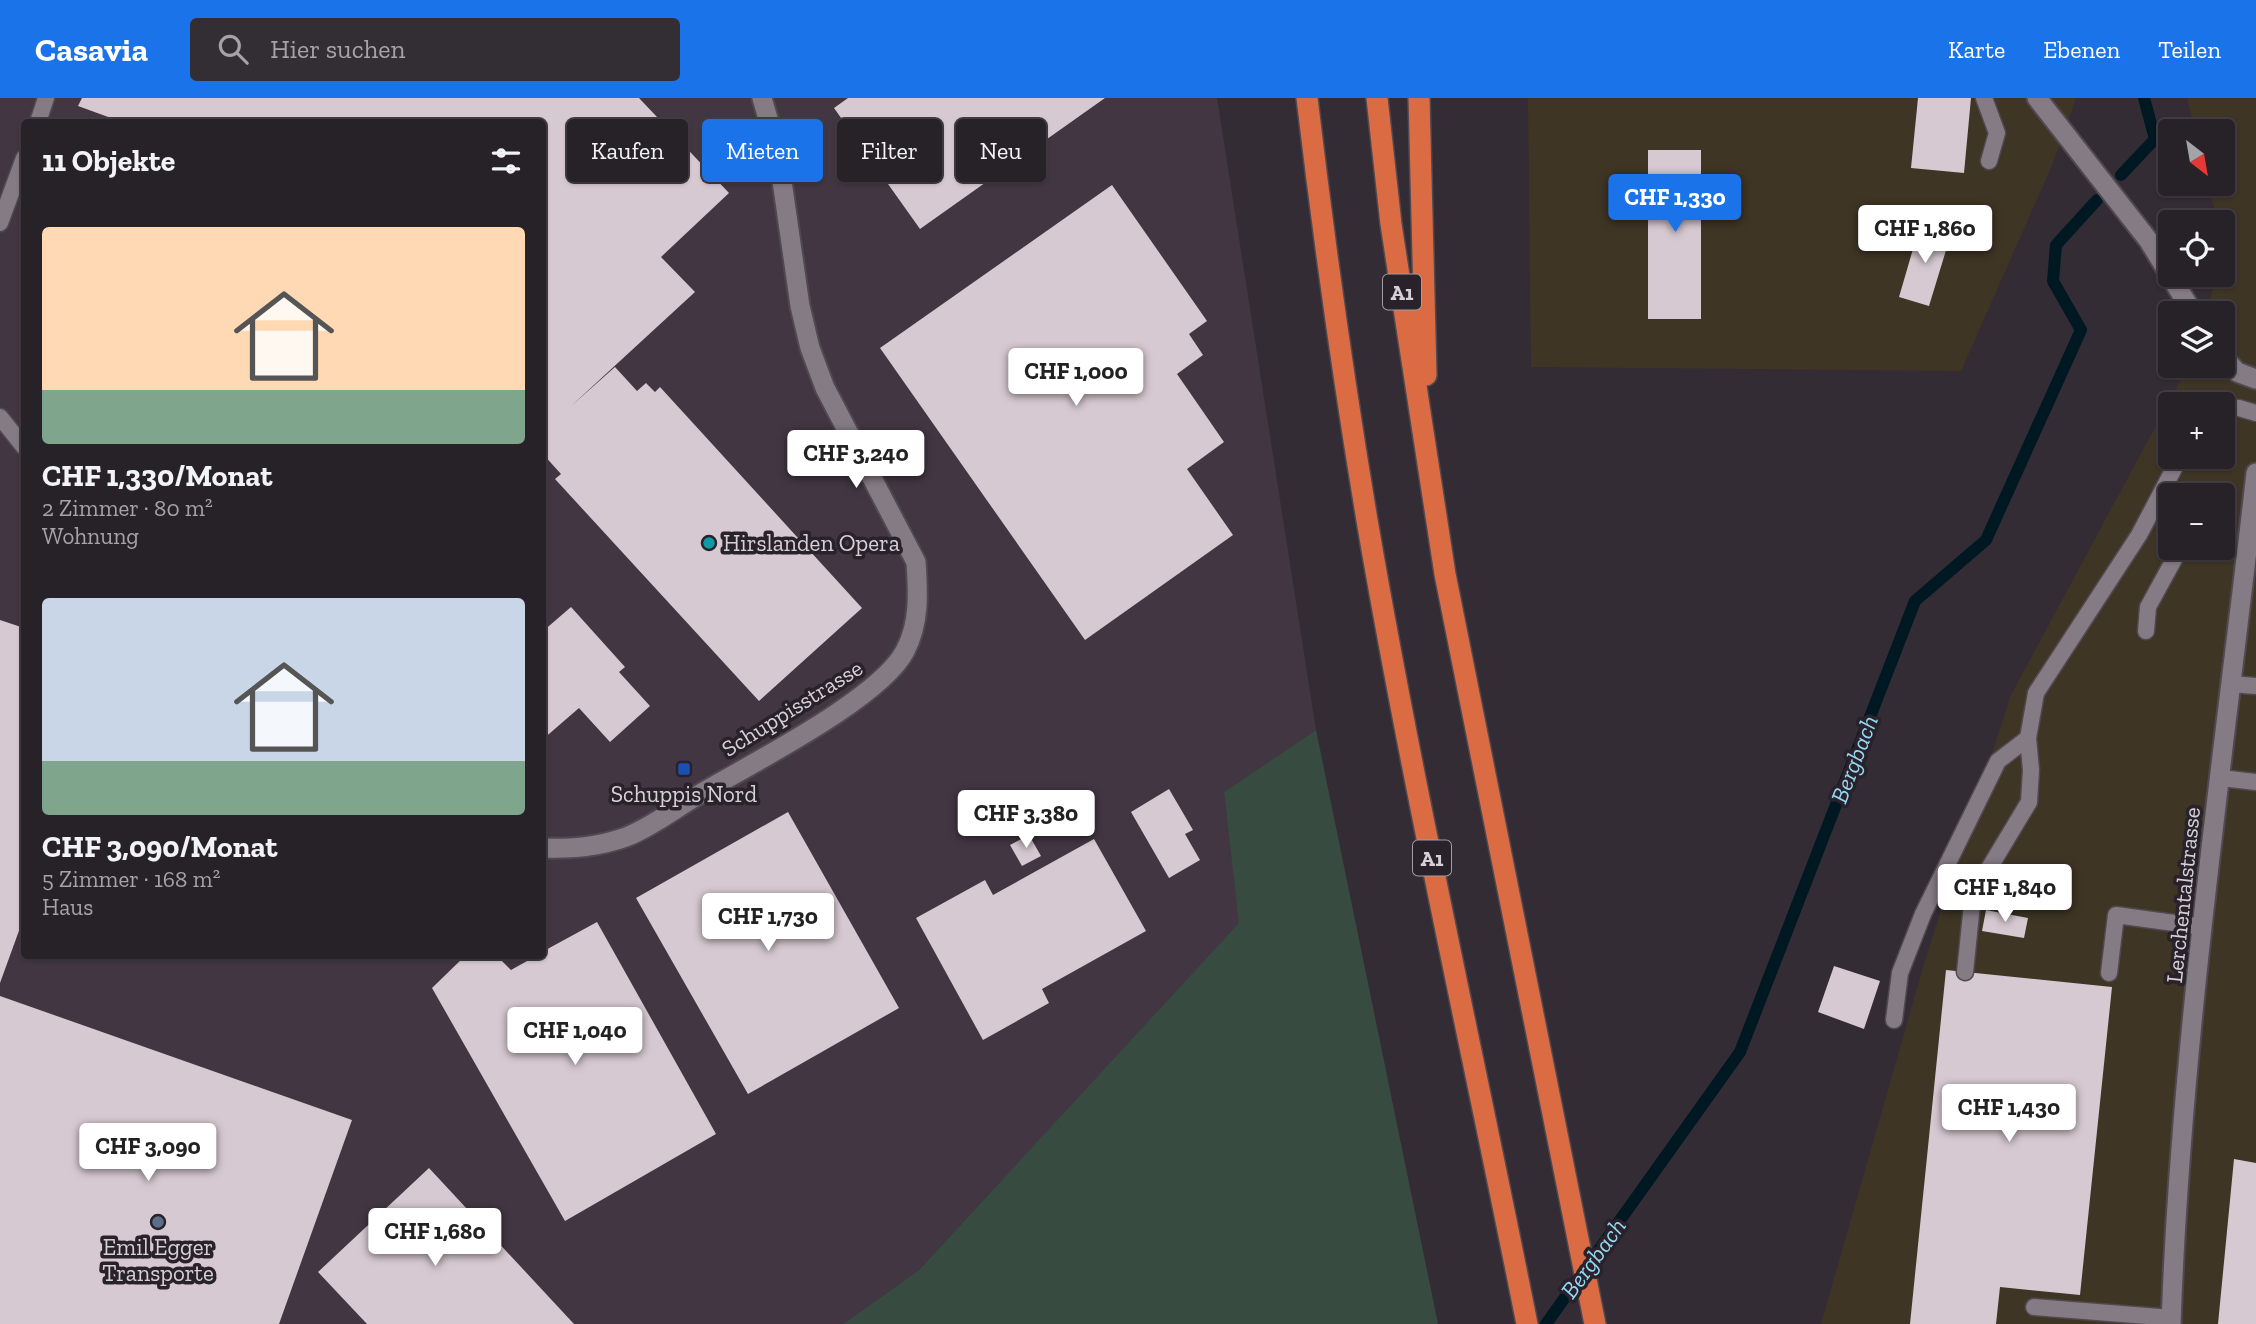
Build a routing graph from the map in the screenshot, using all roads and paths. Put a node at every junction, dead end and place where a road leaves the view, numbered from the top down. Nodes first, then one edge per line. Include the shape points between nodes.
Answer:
1 (46, 98) edge
2 (762, 98) edge
3 (1307, 98) edge
4 (1377, 98) edge
5 (1419, 98) edge
6 (1984, 98) edge
7 (2037, 98) edge
8 (39, 119) edge
9 (1989, 161) dead end
10 (21, 166) edge
11 (0, 223) edge
12 (2186, 301) edge
13 (2235, 370) edge
14 (2256, 379) edge
15 (2235, 409) edge
16 (2256, 413) edge
17 (0, 417) edge
18 (21, 443) edge
19 (2256, 473) edge
20 (1429, 486) junction
21 (2158, 508) edge
22 (2252, 536) edge
23 (2175, 560) edge
24 (2146, 631) dead end
25 (2231, 684) junction
26 (2256, 686) edge
27 (2028, 738) junction
28 (2221, 778) junction
29 (2256, 782) edge
30 (546, 848) edge
31 (2203, 927) junction
32 (1965, 972) dead end
33 (2109, 973) dead end
34 (1894, 1020) dead end
35 (2034, 1307) dead end
36 (2171, 1321) edge
37 (1527, 1324) edge
38 (1595, 1324) edge

1 - 8 lane
2 - 30 street, Schuppisstrasse via 778,153 810,348 825,388 916,562 915,622 905,652 881,682 793,739 629,836 583,849
3 - 37 highway, A1 via 1346,391 1394,663
4 - 20 highway, A1
5 - 20 highway, A1
6 - 9 lane via 1997,133
7 - 12 street via 2149,241
10 - 11 lane
13 - 14 street
15 - 16 lane
17 - 18 lane
19 - 22 street, Lerchentalstrasse
20 - 38 highway, A1
21 - 27 lane via 2036,694
22 - 25 street, Lerchentalstrasse
23 - 24 lane via 2148,607
25 - 26 lane
25 - 28 street, Lerchentalstrasse
27 - 32 lane via 2029,802 1973,895
27 - 34 lane via 1998,761 1923,914 1900,973
28 - 29 lane
28 - 31 street, Lerchentalstrasse
31 - 33 lane via 2116,915
31 - 36 street, Lerchentalstrasse via 2174,1231
35 - 36 lane

